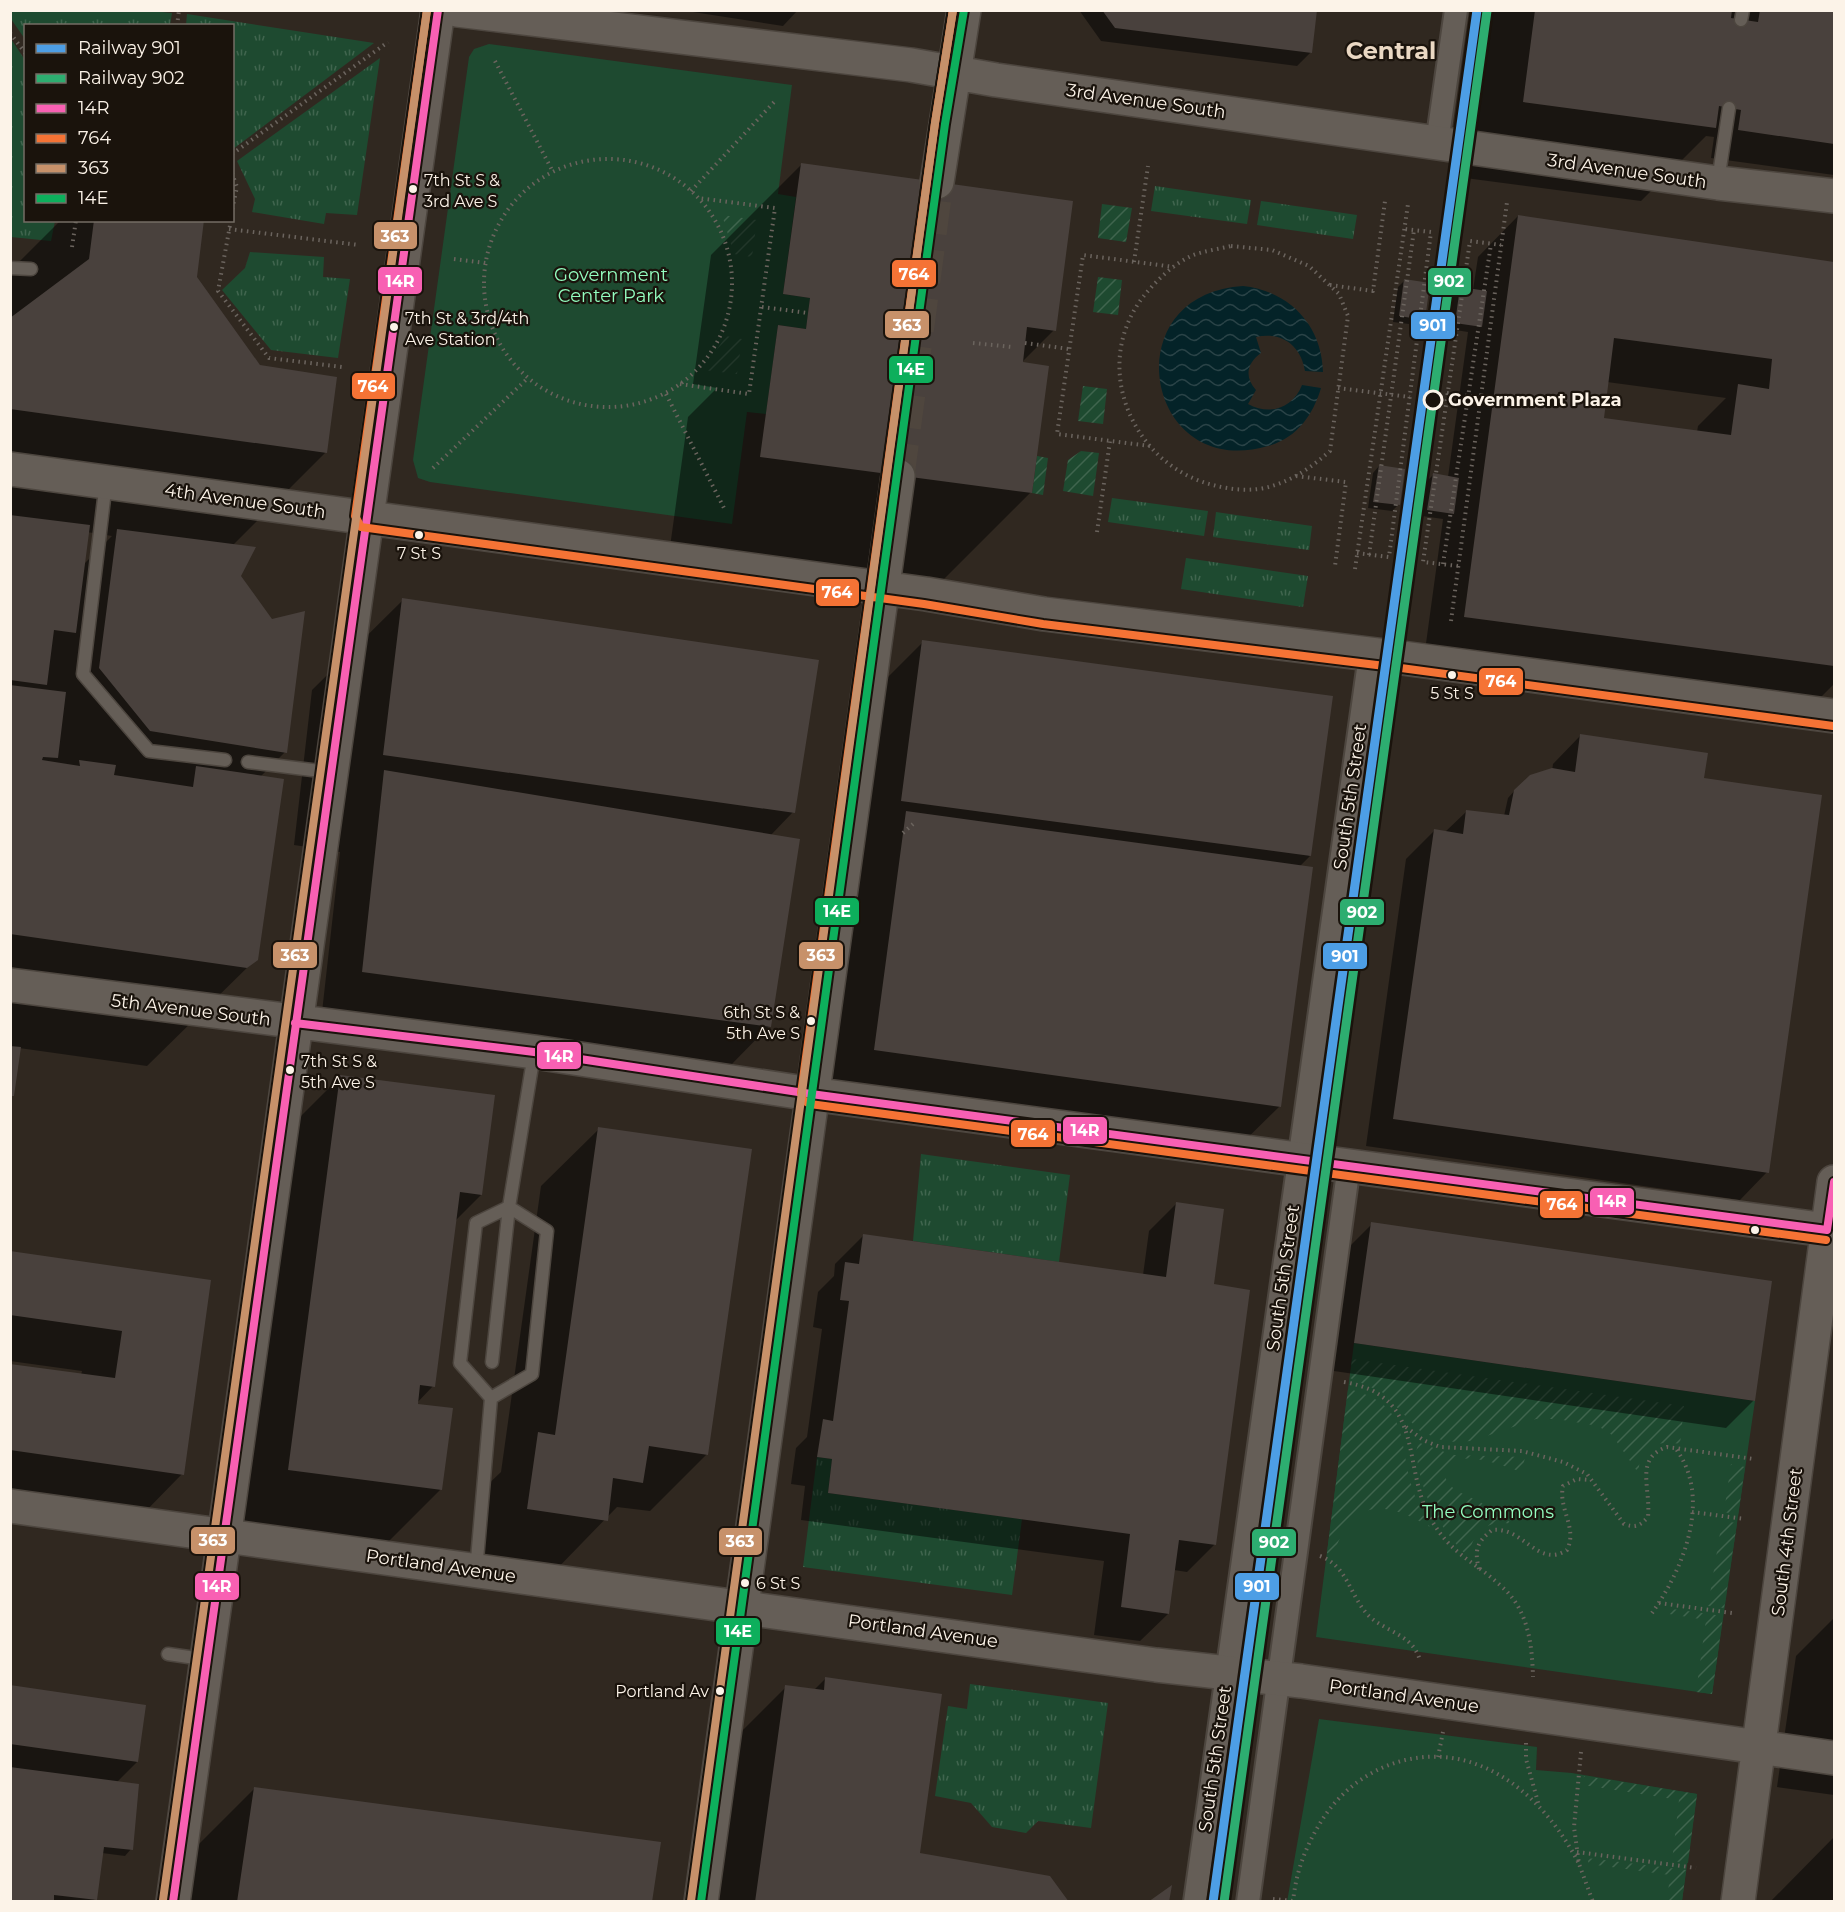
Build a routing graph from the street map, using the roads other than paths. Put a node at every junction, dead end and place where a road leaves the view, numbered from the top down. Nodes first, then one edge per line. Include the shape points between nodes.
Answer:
1 (438, 10) edge
2 (457, 10) edge
3 (964, 10) edge
4 (1456, 10) edge
5 (954, 72) junction
6 (1729, 108) dead end
7 (1437, 143) junction
8 (937, 182) tunnel mouth
9 (1718, 183) junction
10 (1834, 196) edge
11 (10, 268) edge
12 (32, 269) dead end
13 (10, 469) edge
14 (898, 476) tunnel mouth
15 (106, 482) junction
16 (365, 518) junction
17 (882, 588) junction
18 (1370, 655) junction
19 (1834, 716) edge
20 (225, 760) dead end
21 (248, 762) dead end
22 (330, 772) junction
23 (10, 986) edge
24 (295, 1023) junction
25 (534, 1052) junction
26 (811, 1094) junction
27 (1299, 1160) junction
28 (1349, 1165) junction
29 (1834, 1182) edge
30 (509, 1207) junction
31 (1831, 1231) edge
32 (492, 1362) dead end
33 (491, 1398) junction
34 (10, 1506) edge
35 (227, 1534) junction
36 (476, 1571) junction
37 (742, 1607) junction
38 (168, 1654) dead end
39 (209, 1660) junction
40 (1226, 1673) junction
41 (1280, 1679) junction
42 (1760, 1746) junction
43 (1834, 1758) edge
44 (173, 1902) edge
45 (701, 1902) edge
46 (1195, 1902) edge
47 (1248, 1902) edge
48 (1738, 1902) edge

1 - 16 main road
2 - 5 main road, 3rd Avenue South
3 - 5 main road
4 - 7 street
5 - 7 main road, 3rd Avenue South
5 - 8 main road
6 - 9 lane
7 - 9 main road, 3rd Avenue South
9 - 10 main road, 3rd Avenue South
11 - 12 lane
13 - 15 main road, 4th Avenue South
14 - 17 main road
15 - 16 main road, 4th Avenue South
15 - 20 lane via 83,674 149,752
16 - 17 main road, 4th Avenue South
16 - 22 main road
17 - 18 main road, 4th Avenue South via 1044,614
17 - 26 main road
18 - 19 main road, 4th Avenue South
18 - 27 street, South 5th Street
21 - 22 lane
22 - 24 main road
23 - 24 main road, 5th Avenue South
24 - 25 main road, 5th Avenue South
24 - 35 main road
25 - 26 main road, 5th Avenue South
25 - 30 lane
26 - 27 main road, 5th Avenue South
26 - 37 main road
27 - 28 main road, 5th Avenue South
27 - 40 street, South 5th Street
28 - 31 main road, 5th Avenue South
28 - 41 street
29 - 31 main road, South 4th Street
30 - 32 lane
30 - 33 lane via 476,1222 460,1363
30 - 33 lane via 547,1231 532,1374
31 - 42 main road, South 4th Street
33 - 36 lane
34 - 35 main road, Portland Avenue
35 - 36 main road, Portland Avenue
35 - 39 main road
36 - 37 main road, Portland Avenue
37 - 40 main road, Portland Avenue
37 - 45 main road
38 - 39 lane
39 - 44 main road
40 - 41 main road, Portland Avenue
40 - 46 street, South 5th Street
41 - 42 main road, Portland Avenue
41 - 47 street
42 - 43 main road, Portland Avenue
42 - 48 main road, South 4th Street

